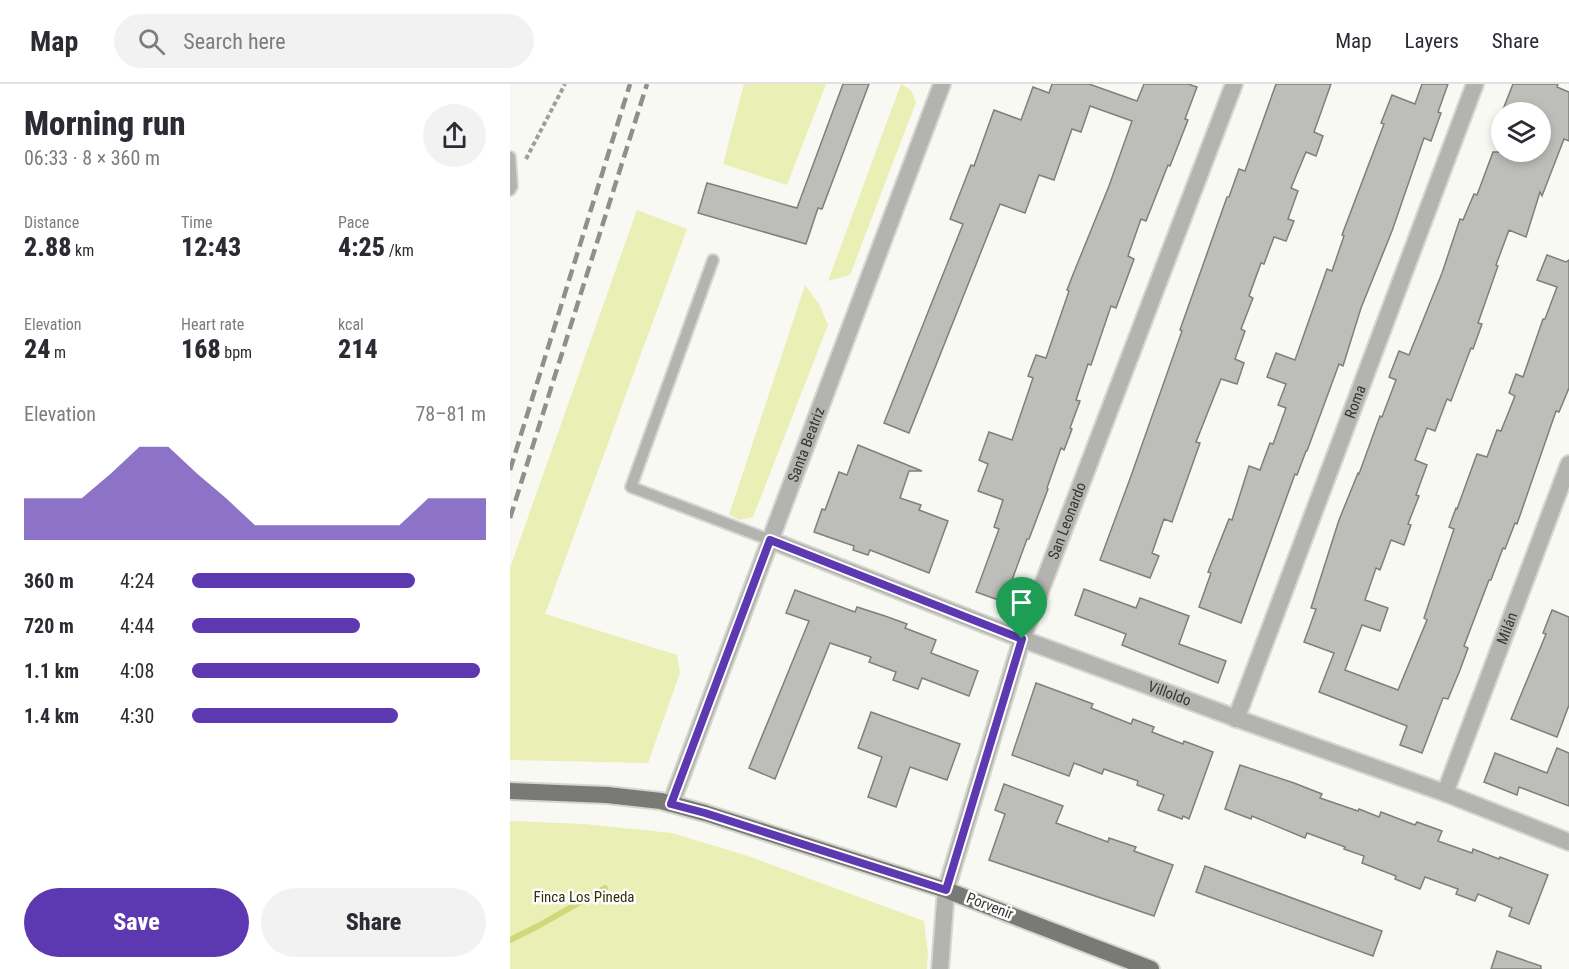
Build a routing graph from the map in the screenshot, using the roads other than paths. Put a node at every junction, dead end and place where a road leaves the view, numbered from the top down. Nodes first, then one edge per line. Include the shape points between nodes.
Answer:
1 (942, 84) edge
2 (1234, 84) edge
3 (1475, 84) edge
4 (510, 157) edge
5 (511, 188) edge
6 (713, 260) dead end
7 (1569, 464) edge
8 (770, 540) junction
9 (1022, 639) junction
10 (1236, 719) junction
11 (510, 791) edge
12 (1445, 793) junction
13 (671, 804) junction
14 (1569, 842) edge
15 (946, 890) junction
16 (940, 969) edge
17 (1151, 969) edge

1 - 8 street, Santa Beatriz
2 - 9 street, San Leonardo
3 - 10 street, Roma
4 - 5 lane
6 - 8 lane via 631,487
7 - 12 street, Milán
8 - 9 street, Villoldo
8 - 13 street, Santa Beatriz
9 - 10 street, Villoldo
9 - 15 street, San Leonardo
10 - 12 street, Villoldo
11 - 13 main road, Porvenir via 607,795
12 - 14 street, Villoldo
13 - 15 main road, Porvenir
15 - 16 street, San Leonardo
15 - 17 main road, Porvenir

